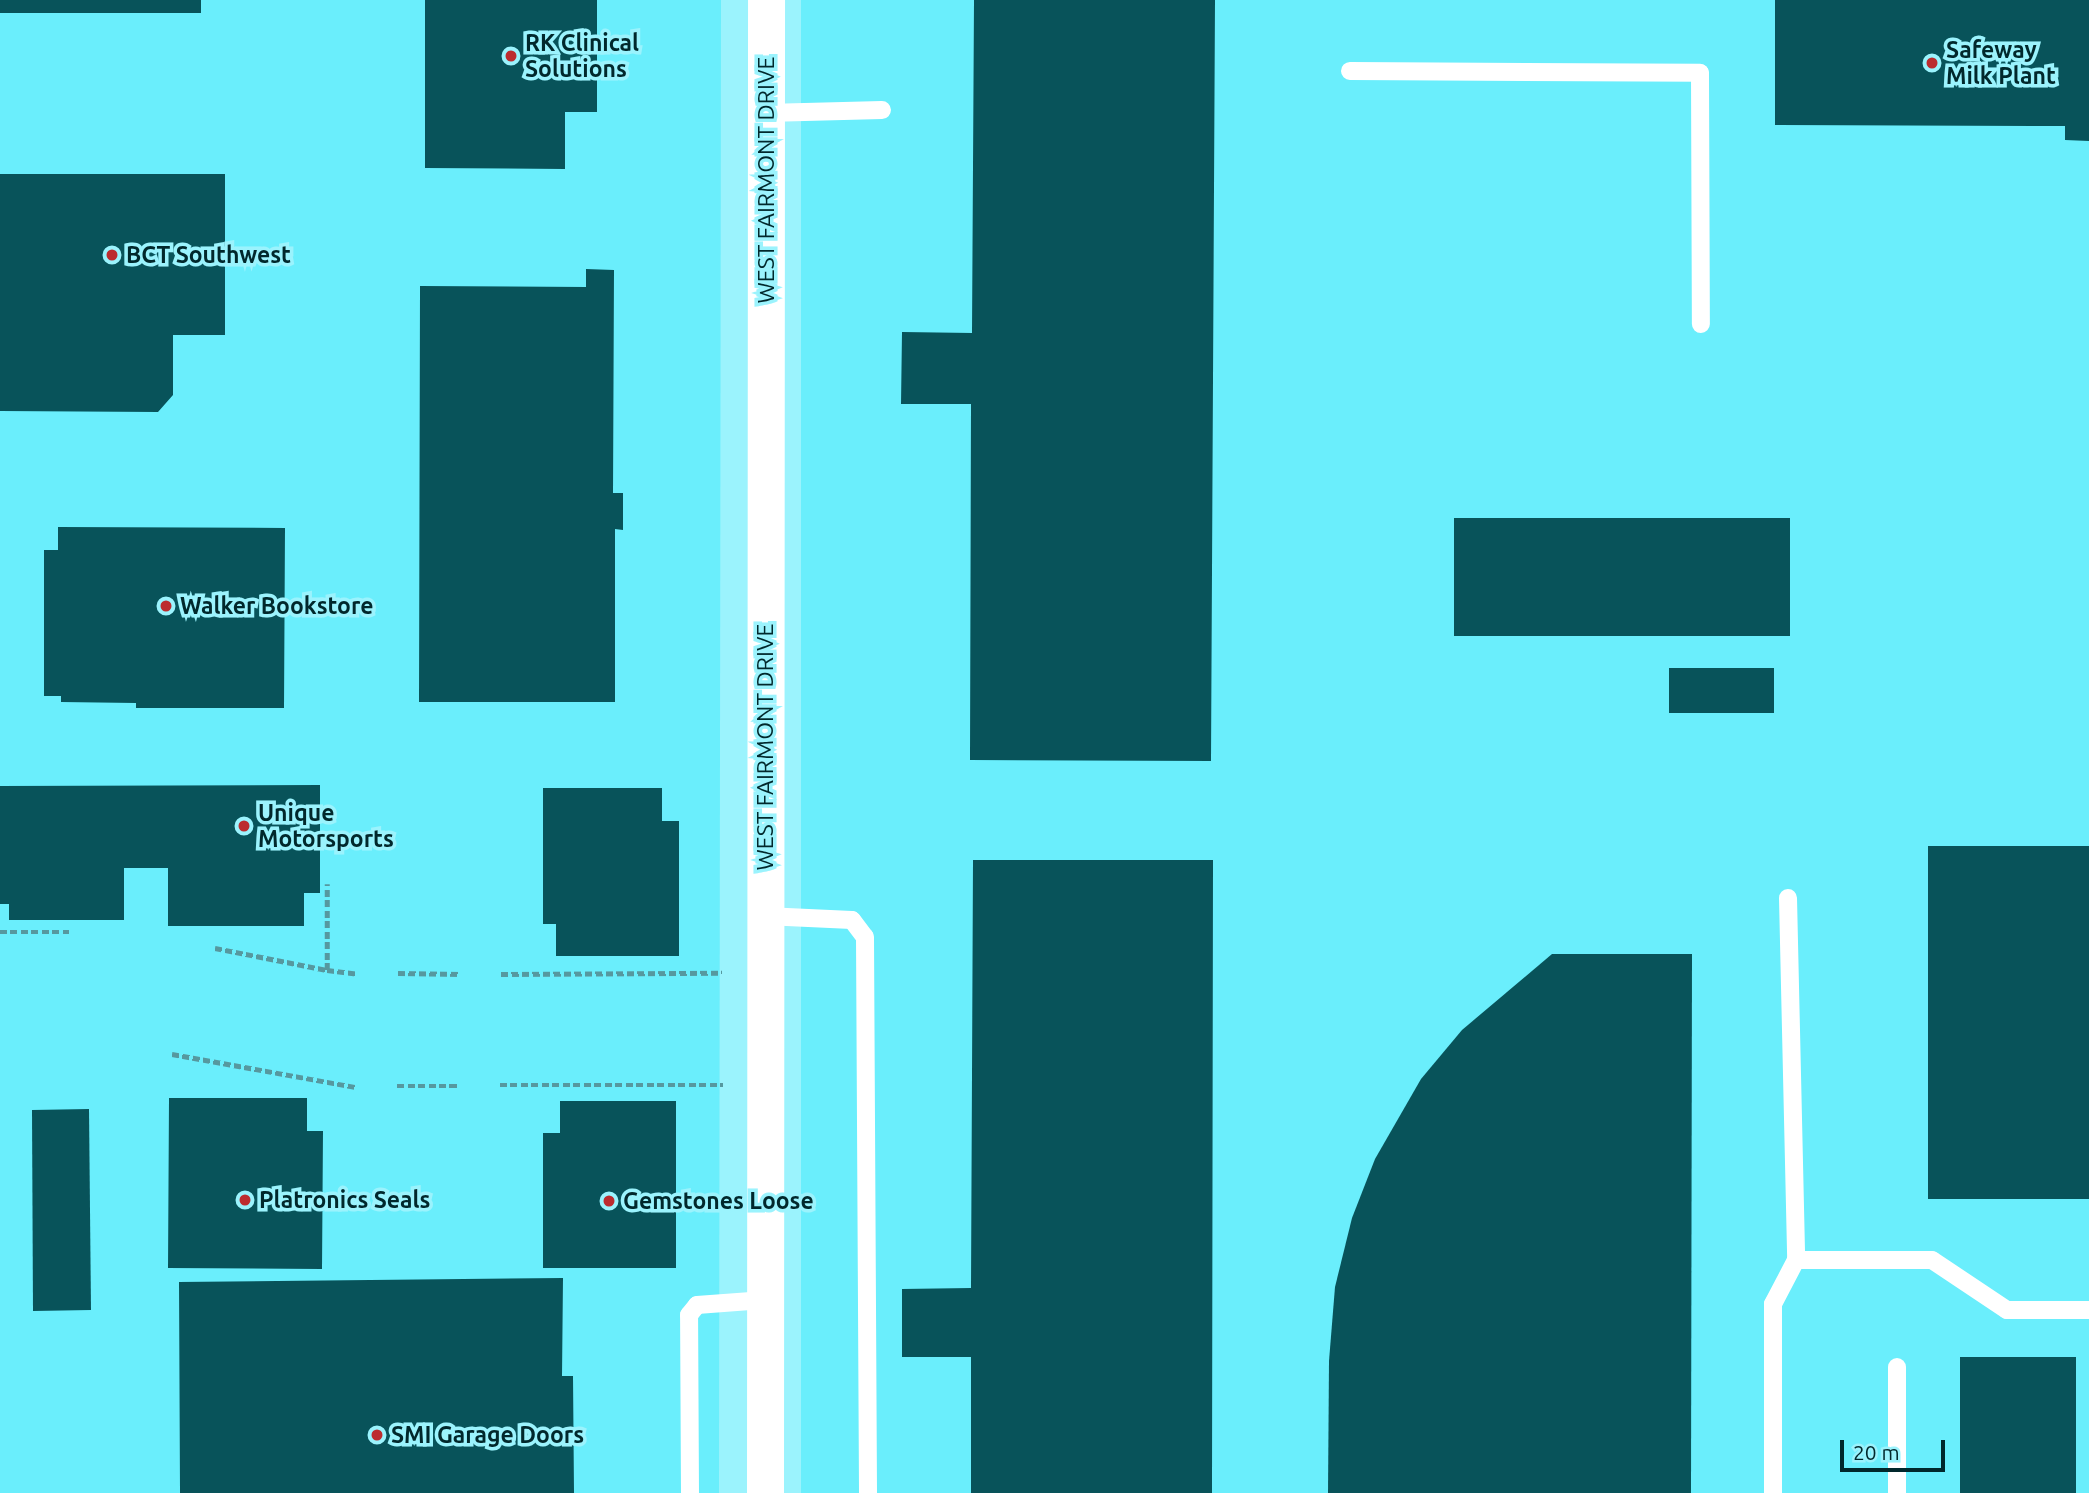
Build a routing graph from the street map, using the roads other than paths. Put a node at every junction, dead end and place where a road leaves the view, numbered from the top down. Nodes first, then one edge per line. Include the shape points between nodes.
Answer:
1 (766, 0) edge
2 (1350, 71) dead end
3 (882, 110) dead end
4 (766, 113) junction
5 (1701, 324) dead end
6 (1788, 898) dead end
7 (765, 916) junction
8 (1796, 1260) junction
9 (765, 1300) junction
10 (2089, 1310) edge
11 (1897, 1367) dead end
12 (690, 1493) edge
13 (765, 1493) edge
14 (868, 1493) edge
15 (1773, 1493) edge
16 (1897, 1493) edge

1 - 4 street, WEST FAIRMONT DRIVE
2 - 5 lane via 1700,73
3 - 4 lane
4 - 7 street, WEST FAIRMONT DRIVE
6 - 8 lane
7 - 9 street, WEST FAIRMONT DRIVE
7 - 14 lane via 852,920 865,937
8 - 10 lane via 1932,1260 2007,1310
8 - 15 lane via 1773,1304
9 - 12 lane via 696,1305 689,1315
9 - 13 street, WEST FAIRMONT DRIVE
11 - 16 lane

